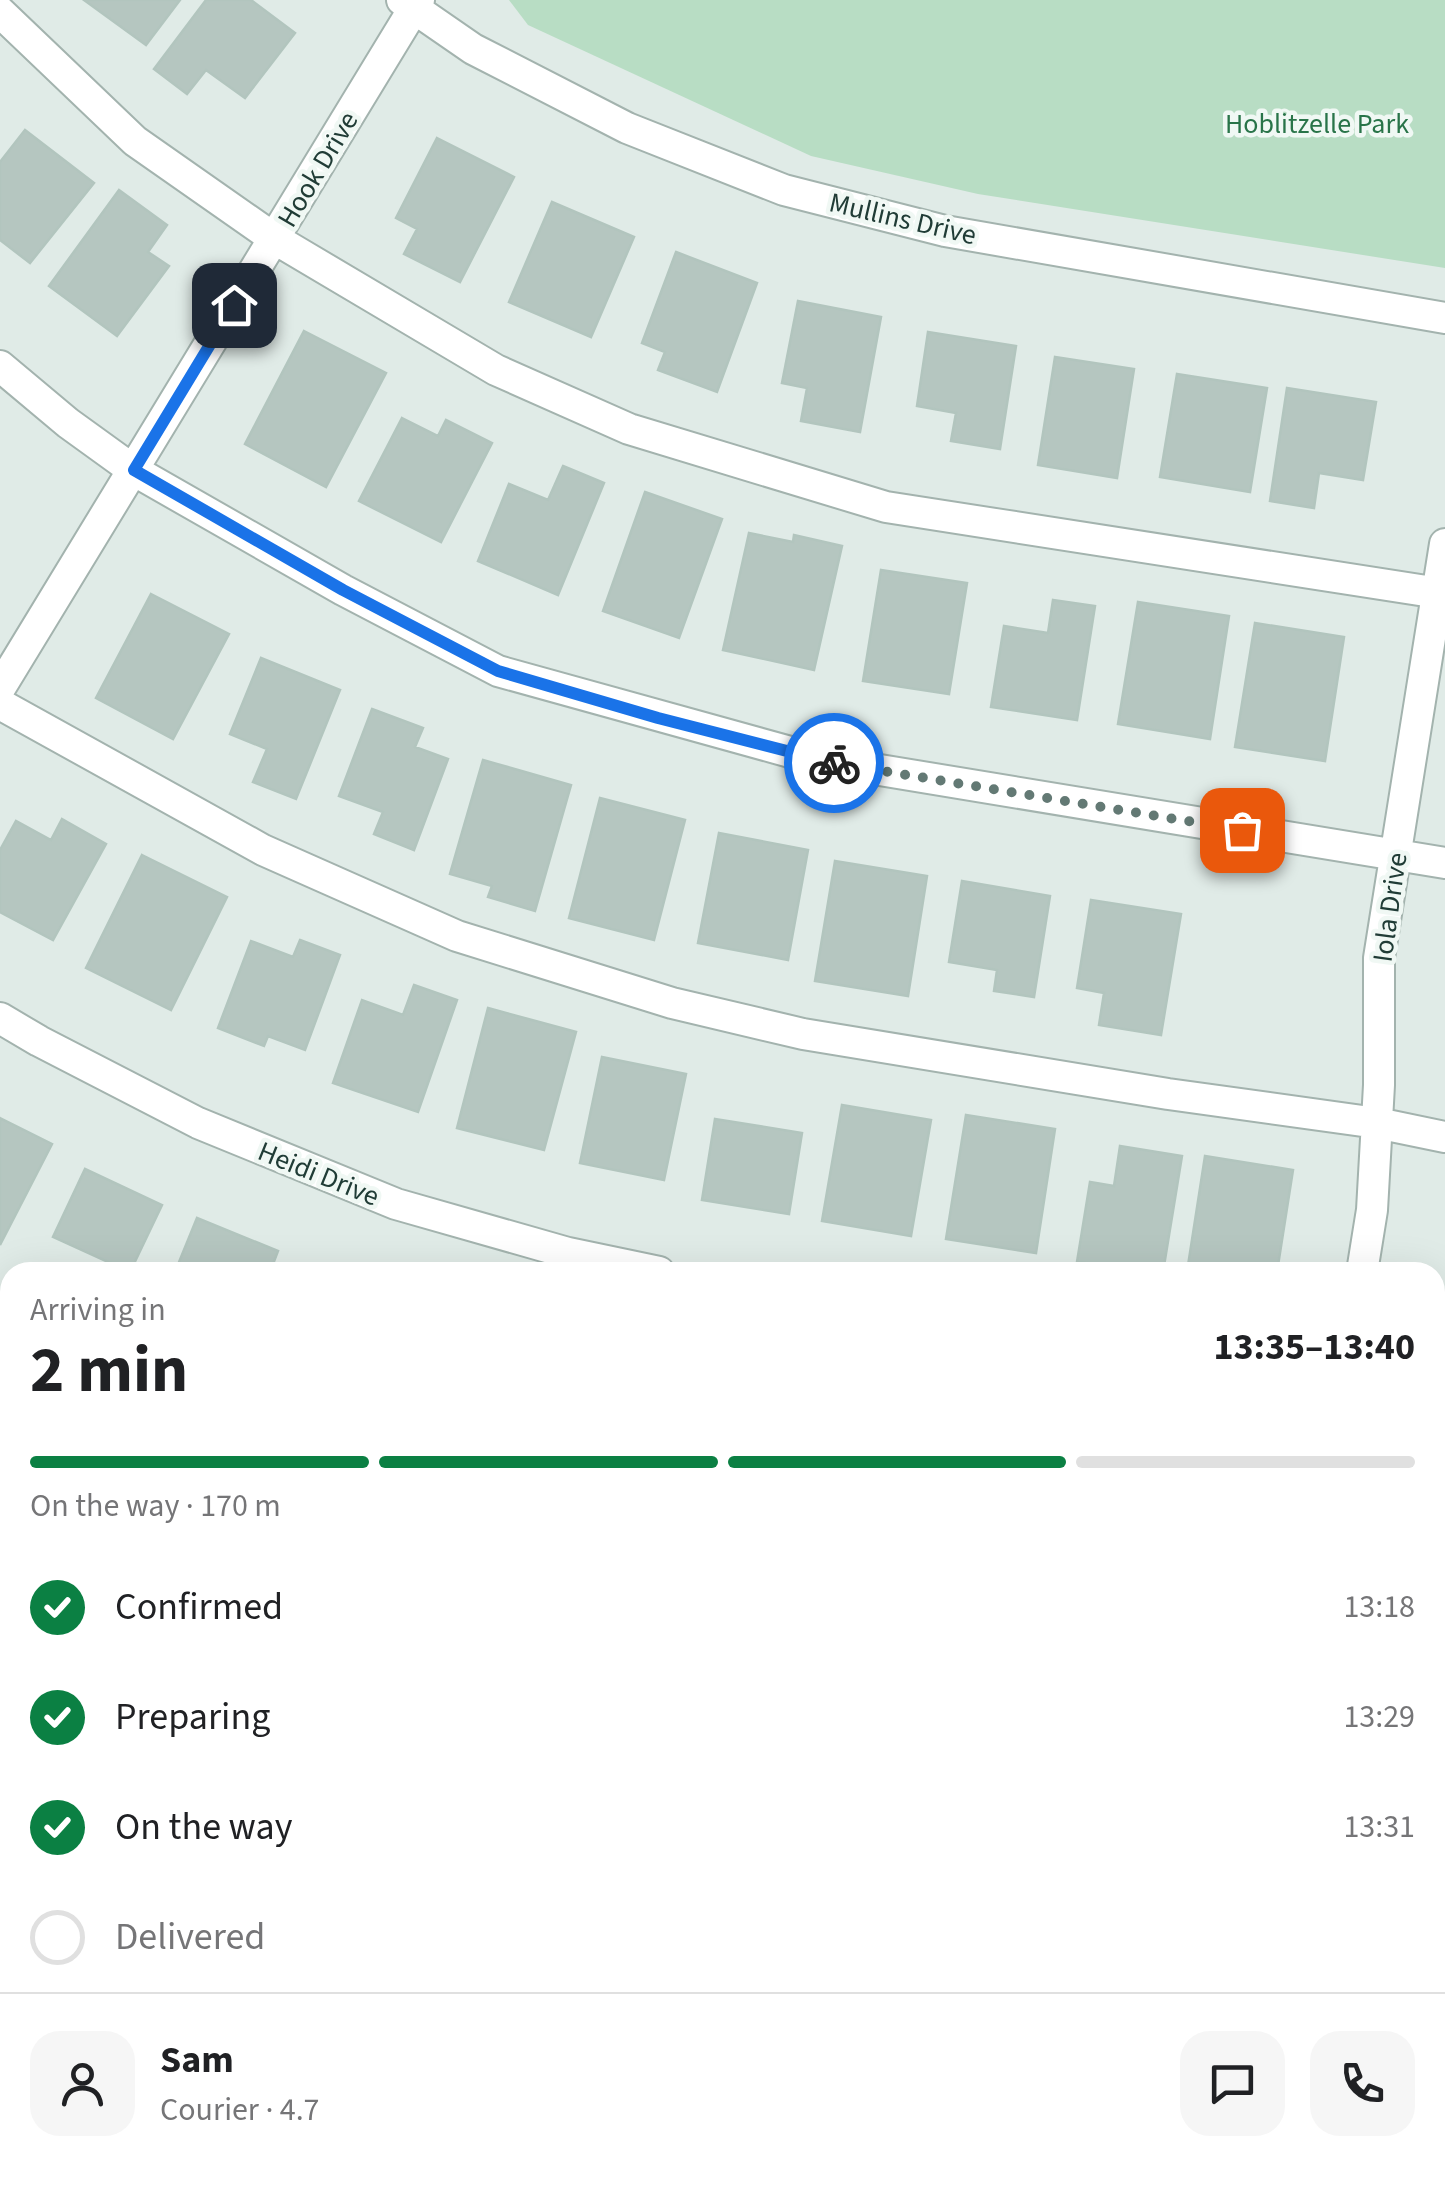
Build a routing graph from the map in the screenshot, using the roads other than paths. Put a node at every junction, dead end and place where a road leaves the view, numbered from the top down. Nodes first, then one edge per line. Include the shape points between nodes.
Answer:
1 (412, 3) edge
2 (0, 12) edge
3 (275, 238) junction
4 (1445, 318) edge
5 (0, 366) edge
6 (134, 470) junction
7 (1445, 544) edge
8 (1441, 594) edge
9 (0, 688) edge
10 (0, 704) edge
11 (1396, 856) junction
12 (1445, 863) edge
13 (0, 1018) edge
14 (1377, 1123) junction
15 (1445, 1137) edge
16 (611, 1262) edge
17 (1364, 1262) edge

1 - 3 street, Hook Drive
1 - 4 street, Mullins Drive via 474,49 627,128 784,190 945,231
2 - 3 street via 135,140
3 - 6 street, Hook Drive
3 - 8 street via 496,370 629,430 779,476 886,507
5 - 6 street
6 - 9 street, Hook Drive
6 - 11 street via 498,671 819,760
7 - 8 street, Iola Drive
8 - 11 street, Iola Drive
10 - 14 street via 280,858 457,936 672,1003 803,1034
11 - 12 street
11 - 14 street, Iola Drive via 1380,958
13 - 16 street, Heidi Drive via 198,1123 396,1204
14 - 15 street
14 - 17 street, Iola Drive

